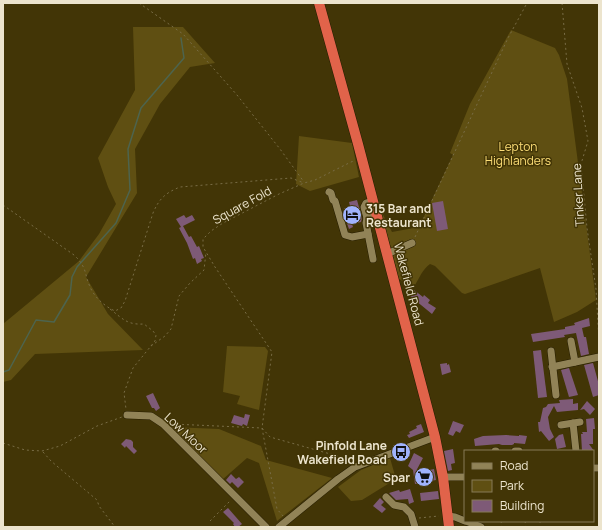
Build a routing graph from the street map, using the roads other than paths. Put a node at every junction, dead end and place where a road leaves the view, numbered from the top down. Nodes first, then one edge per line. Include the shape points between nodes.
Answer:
1 (319, 3) edge
2 (330, 192) dead end
3 (374, 201) junction
4 (377, 216) junction
5 (367, 218) junction
6 (368, 234) junction
7 (412, 243) road end
8 (387, 254) junction
9 (373, 259) dead end
10 (570, 341) dead end
11 (551, 351) dead end
12 (599, 357) edge
13 (575, 362) junction
14 (552, 367) junction
15 (556, 395) dead end
16 (127, 415) road end
17 (561, 425) dead end
18 (436, 437) junction
19 (576, 450) edge
20 (443, 477) junction
21 (464, 477) edge
22 (386, 497) dead end
23 (448, 515) junction
24 (464, 520) edge
25 (468, 522) edge
26 (266, 527) edge
27 (279, 527) edge
28 (415, 527) edge
29 (449, 527) edge
30 (481, 527) edge

1 - 3 highway, Wakefield Road
2 - 6 street via 336,201 345,235 352,237
3 - 4 highway, Wakefield Road
3 - 5 street via 366,203 364,207
4 - 5 street
4 - 8 highway, Wakefield Road
5 - 6 street
6 - 9 street
7 - 8 street
8 - 18 highway, Wakefield Road
10 - 13 street
11 - 14 street
12 - 13 street
13 - 14 street
14 - 15 street
16 - 26 street, Low Moor via 151,416 164,424
17 - 19 street via 576,423
18 - 20 highway, Wakefield Road
18 - 27 street via 355,467
20 - 21 street
20 - 23 highway, Wakefield Road
22 - 28 street via 394,505 404,507 411,514
23 - 24 street
23 - 29 highway, Wakefield Road
25 - 30 street

